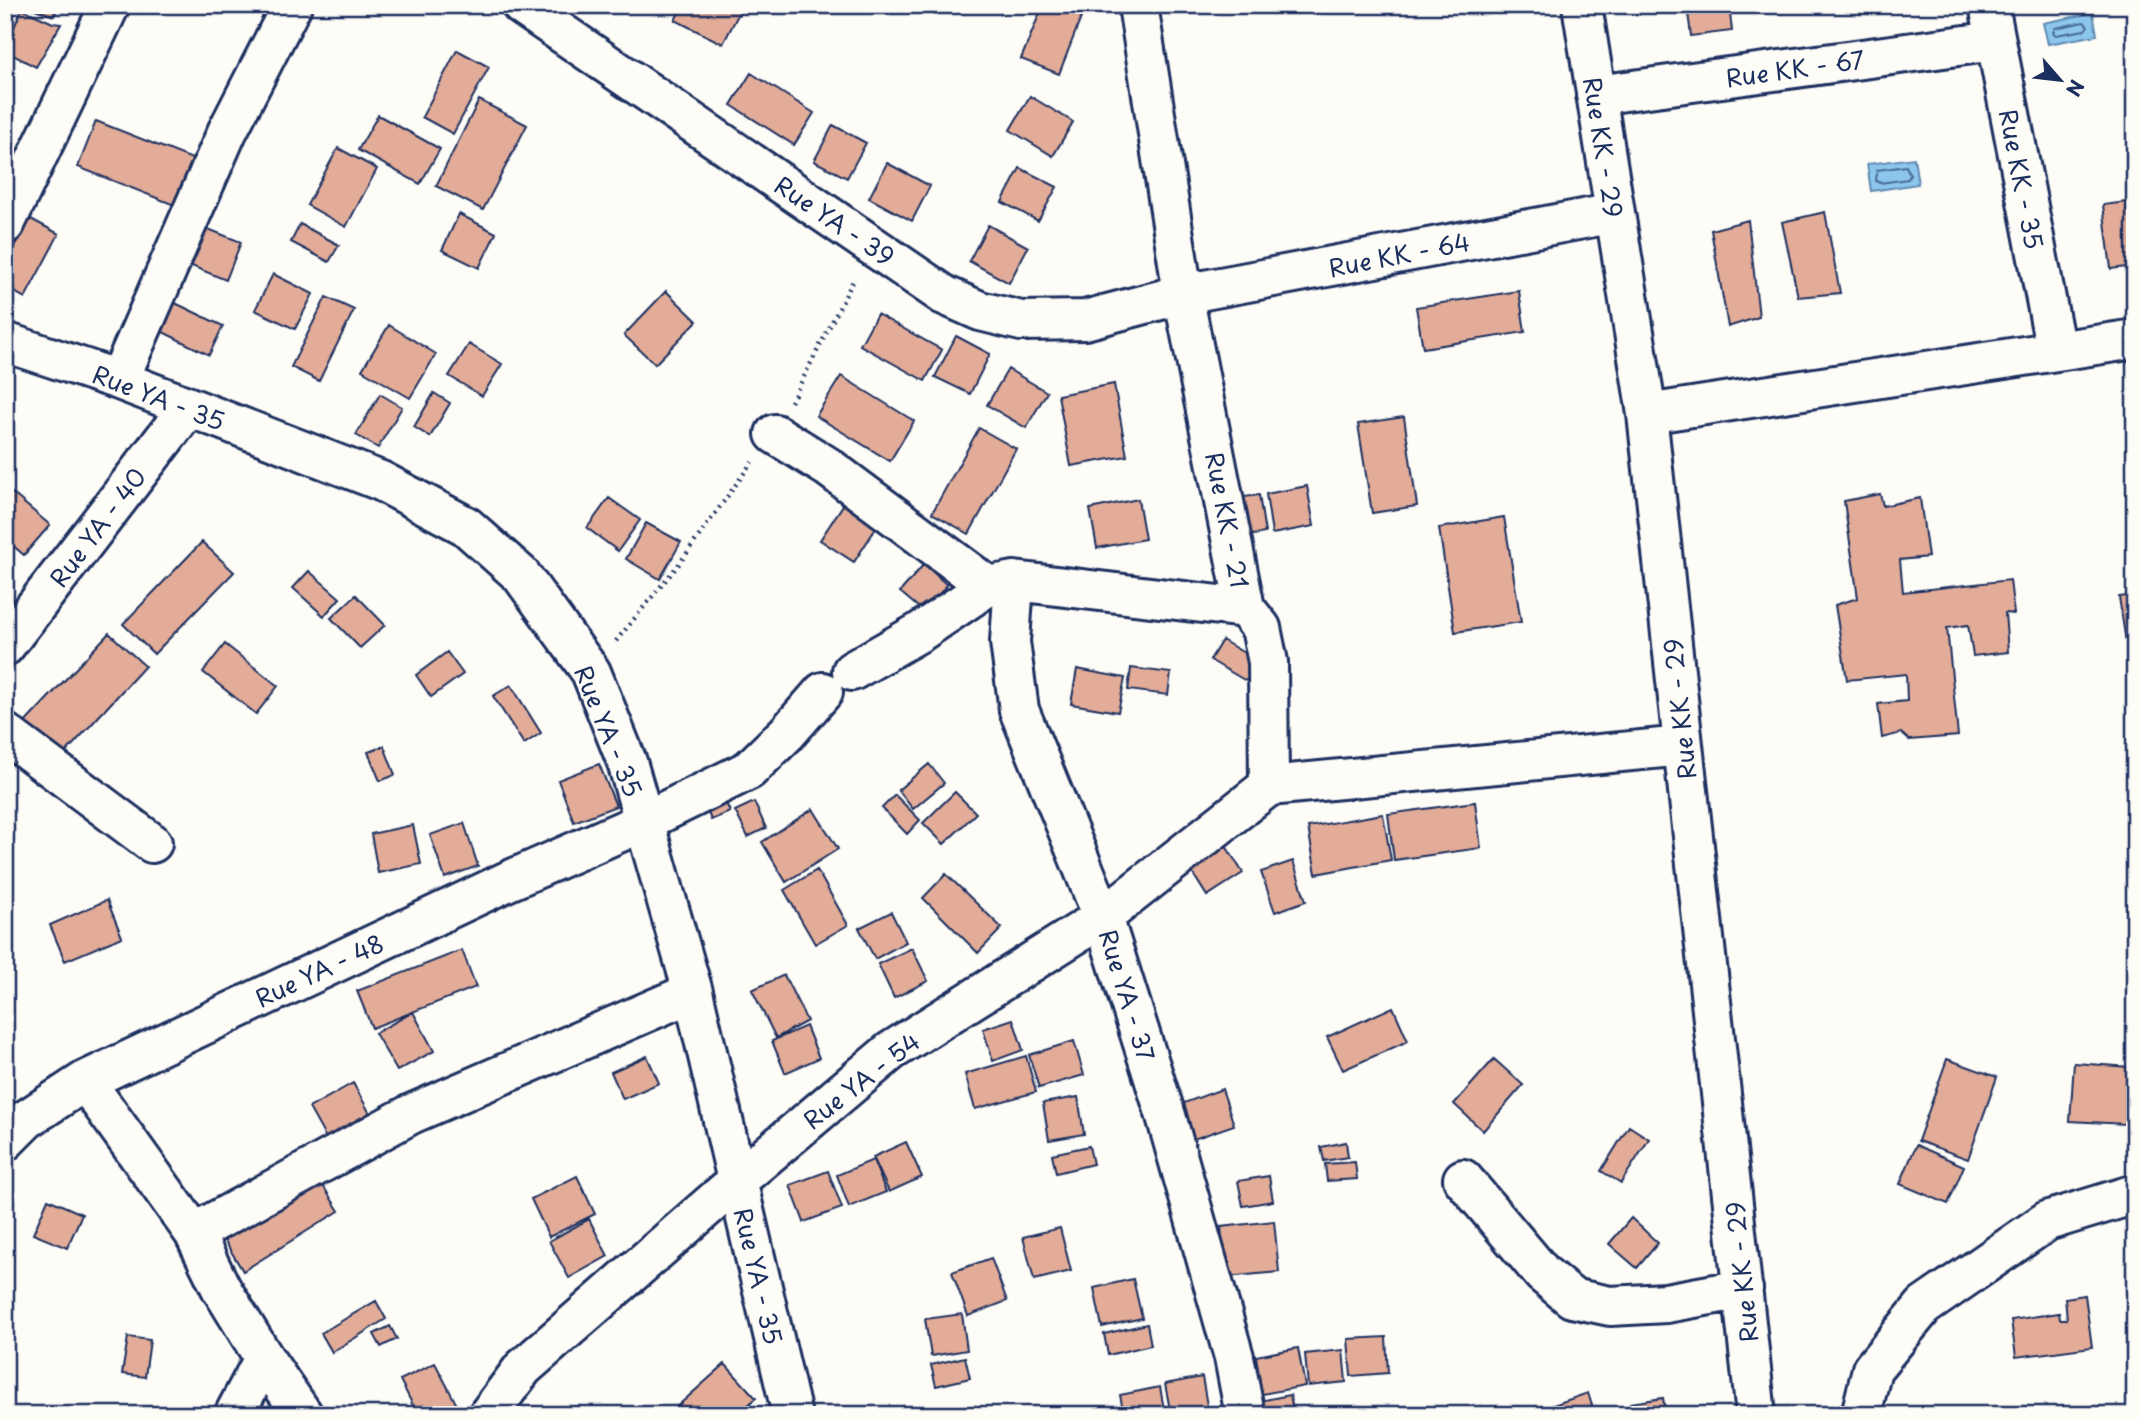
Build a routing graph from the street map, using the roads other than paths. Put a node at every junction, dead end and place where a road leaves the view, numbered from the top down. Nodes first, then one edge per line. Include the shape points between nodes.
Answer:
1 (110, 5) edge
2 (292, 5) edge
3 (521, 5) edge
4 (1138, 5) edge
5 (1582, 5) edge
6 (1992, 23) edge
7 (1596, 95) junction
8 (1615, 213) junction
9 (5, 224) edge
10 (1184, 294) junction
11 (2135, 339) edge
12 (5, 342) edge
13 (2056, 351) junction
14 (119, 380) junction
15 (188, 408) junction
16 (1647, 414) junction
17 (775, 434) road end
18 (1001, 583) junction
19 (1245, 608) junction
20 (5, 646) edge
21 (5, 733) edge
22 (1684, 746) junction
23 (1269, 786) junction
24 (645, 821) junction
25 (152, 843) dead end
26 (1103, 917) junction
27 (693, 992) junction
28 (85, 1081) junction
29 (5, 1141) edge
30 (1463, 1180) dead end
31 (737, 1181) junction
32 (2135, 1194) edge
33 (194, 1233) junction
34 (1743, 1289) junction
35 (264, 1358) junction
36 (234, 1415) edge
37 (303, 1415) edge
38 (488, 1415) edge
39 (792, 1415) edge
40 (1245, 1415) edge
41 (1756, 1415) edge
42 (1861, 1415) edge

1 - 9 street
2 - 14 street via 228,132
3 - 10 street, Rue YA - 39 via 944,295 980,311 1021,321 1085,320
4 - 10 street, Rue KK - 21
5 - 7 street, Rue KK - 29
6 - 7 street, Rue KK - 67
6 - 13 street, Rue KK - 35
7 - 8 street, Rue KK - 29
8 - 10 street, Rue KK - 64
8 - 16 street, Rue KK - 29
10 - 19 street, Rue KK - 21
11 - 13 street
12 - 14 street, Rue YA - 35
13 - 16 street
14 - 15 street, Rue YA - 35
15 - 20 street, Rue YA - 40
15 - 24 street, Rue YA - 35 via 381,481 466,526 521,575 591,672
16 - 22 street, Rue KK - 29
17 - 18 street
18 - 19 street
18 - 24 street, Rue YA - 48 via 837,682 749,770
18 - 26 street, Rue YA - 37 via 1019,710
19 - 23 street, Rue KK - 21 via 1261,628 1268,662
21 - 25 street
22 - 23 street
22 - 34 street, Rue KK - 29
23 - 26 street, Rue YA - 54
24 - 27 street, Rue YA - 35
24 - 28 street, Rue YA - 48
26 - 31 street, Rue YA - 54 via 891,1051
26 - 40 street, Rue YA - 37 via 1166,1116 1227,1330
27 - 31 street, Rue YA - 35
27 - 33 street via 411,1114
28 - 29 street, Rue YA - 48 via 27,1119
28 - 33 street
30 - 34 street via 1543,1273 1572,1298 1610,1306 1666,1303
31 - 38 street, Rue YA - 54 via 523,1368
31 - 39 street, Rue YA - 35
32 - 42 street via 2047,1221 1924,1306 1872,1369
33 - 35 street
34 - 41 street, Rue KK - 29
35 - 36 street
35 - 37 street

